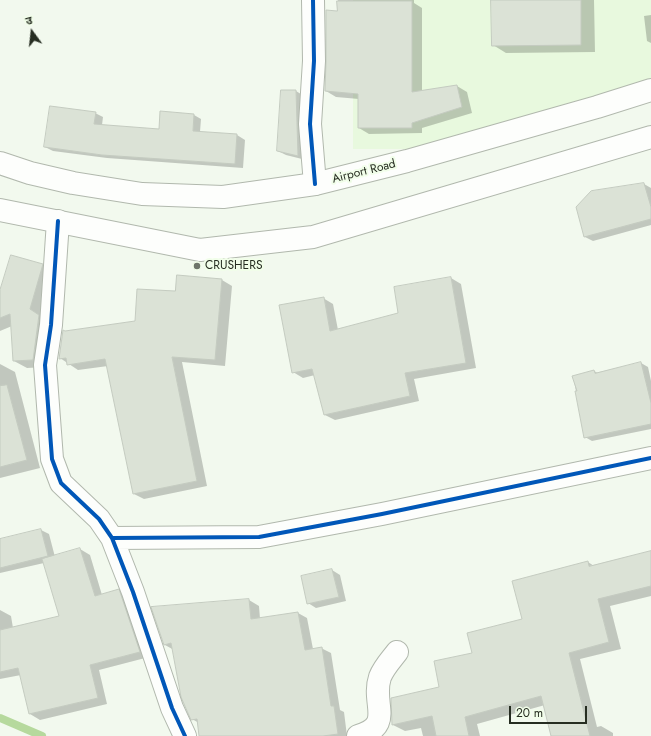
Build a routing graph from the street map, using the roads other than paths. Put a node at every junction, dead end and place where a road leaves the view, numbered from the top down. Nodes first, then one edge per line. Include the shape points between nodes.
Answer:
1 (313, 0) edge
2 (651, 90) edge
3 (651, 137) edge
4 (0, 163) edge
5 (315, 184) junction
6 (0, 210) edge
7 (58, 221) junction
8 (651, 458) edge
9 (112, 538) junction
10 (397, 652) dead end
11 (185, 736) edge
12 (358, 736) edge

1 - 5 street via 314,61 310,124
2 - 5 street, Airport Road via 406,161
3 - 7 street via 313,237 200,250
4 - 5 street, Airport Road via 59,180 142,194 223,197
6 - 7 street
7 - 9 street via 51,325 45,365 52,459 61,483 99,519
8 - 9 street via 259,537
9 - 11 street via 172,708
10 - 12 street via 385,666 380,678 380,718 376,727

